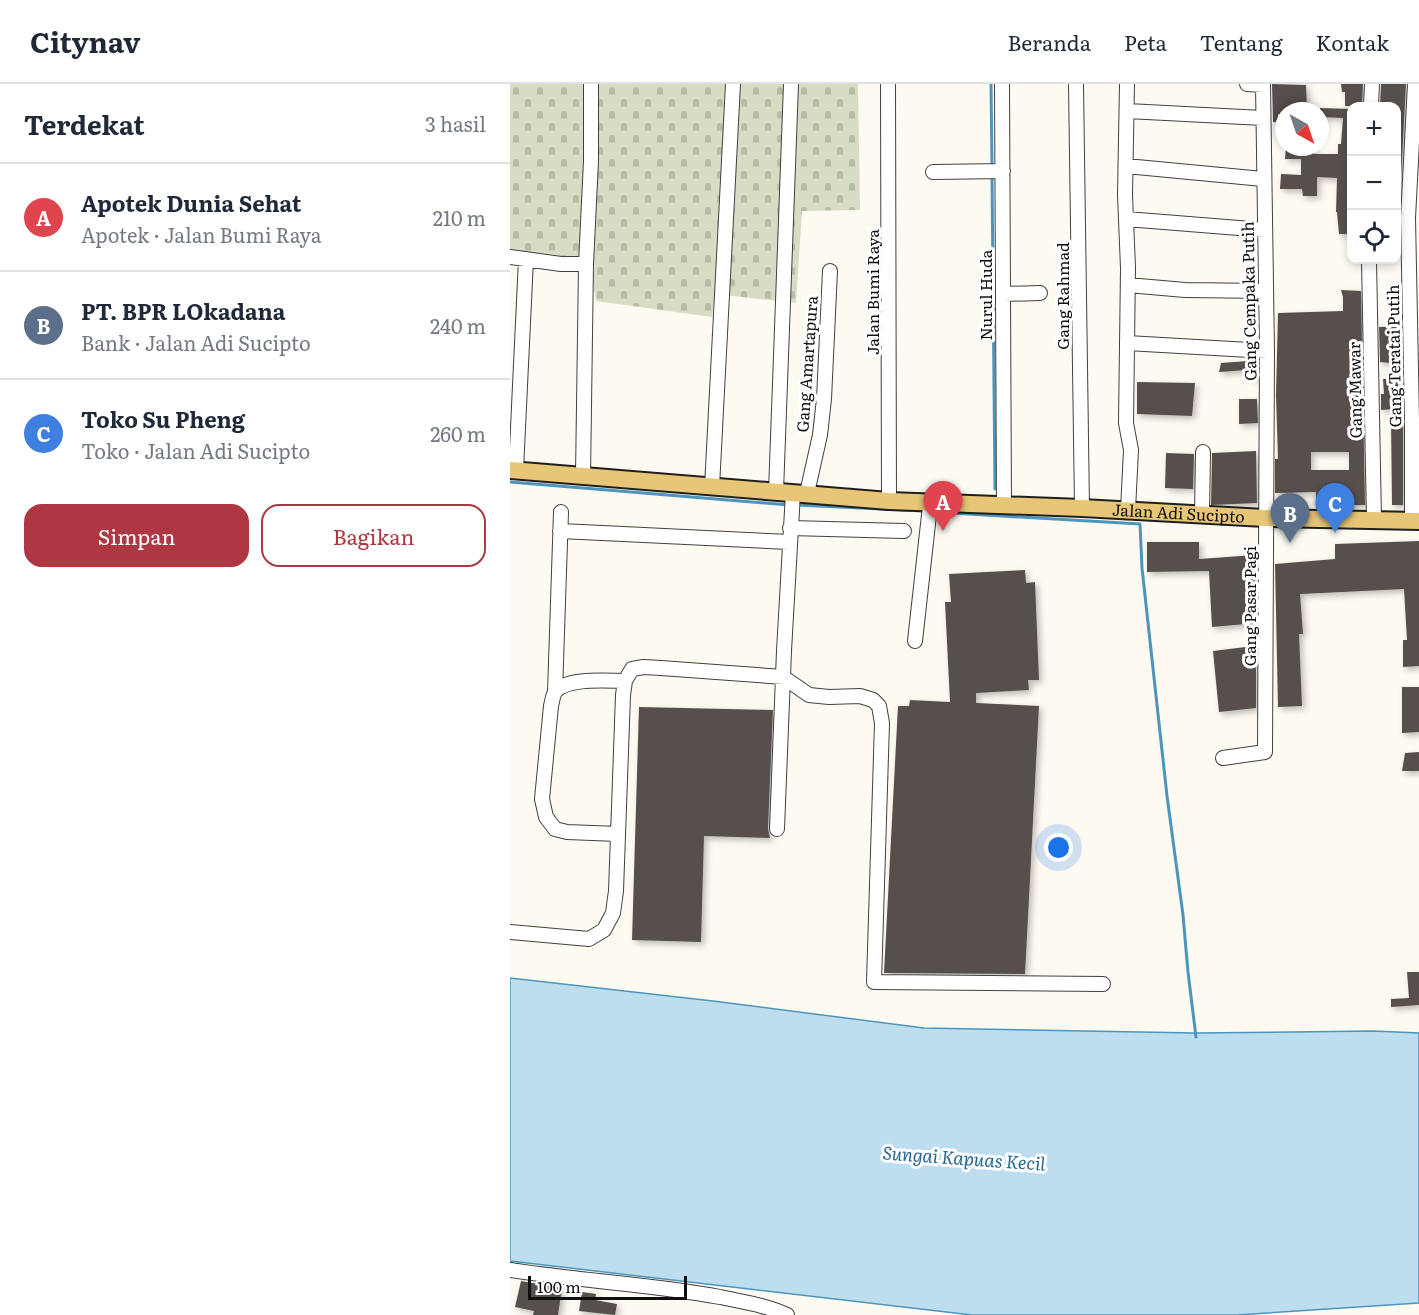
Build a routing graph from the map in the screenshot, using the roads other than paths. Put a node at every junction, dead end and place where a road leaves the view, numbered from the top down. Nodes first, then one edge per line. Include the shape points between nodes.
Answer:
1 (591, 84) edge
2 (733, 84) edge
3 (791, 84) edge
4 (888, 84) edge
5 (1002, 84) edge
6 (1076, 84) edge
7 (1126, 84) edge
8 (1247, 84) edge
9 (1372, 84) edge
10 (1415, 84) edge
11 (1263, 85) edge
12 (1371, 102) edge
13 (1127, 111) junction
14 (1263, 118) junction
15 (1126, 166) junction
16 (1003, 171) junction
17 (933, 172) dead end
18 (1263, 179) junction
19 (1126, 219) junction
20 (1264, 230) junction
21 (510, 257) edge
22 (526, 259) junction
23 (586, 264) junction
24 (1369, 264) edge
25 (830, 271) dead end
26 (1128, 285) junction
27 (1266, 291) junction
28 (1040, 293) dead end
29 (1002, 294) junction
30 (1127, 343) junction
31 (1267, 351) junction
32 (1203, 452) dead end
33 (513, 470) edge
34 (584, 476) junction
35 (712, 487) junction
36 (792, 497) junction
37 (889, 501) junction
38 (930, 506) dead end
39 (1004, 506) junction
40 (1082, 508) junction
41 (1128, 510) junction
42 (561, 512) dead end
43 (1202, 515) junction
44 (1265, 518) junction
45 (1374, 520) junction
46 (1415, 520) edge
47 (560, 531) junction
48 (904, 531) dead end
49 (789, 535) junction
50 (915, 640) dead end
51 (783, 677) junction
52 (625, 681) junction
53 (555, 692) junction
54 (1223, 758) dead end
55 (777, 829) dead end
56 (618, 834) junction
57 (510, 932) edge
58 (1103, 984) dead end
59 (510, 1270) edge
60 (787, 1315) edge

1 - 23 street
2 - 35 street
3 - 36 street
4 - 37 street, Jalan Bumi Raya
5 - 16 street, Nurul Huda
6 - 40 street, Gang Rahmad
7 - 13 street
8 - 11 street
9 - 12 street
10 - 46 street, Gang Teratai Putih via 1408,218
11 - 14 street, Gang Cempaka Putih
13 - 14 street
13 - 15 street
14 - 18 street, Gang Cempaka Putih
15 - 18 street
15 - 19 street
16 - 17 street
16 - 29 street, Nurul Huda
18 - 20 street, Gang Cempaka Putih
19 - 20 street
19 - 26 street
20 - 27 street, Gang Cempaka Putih
21 - 22 street
22 - 23 street
22 - 33 street
23 - 34 street
24 - 45 street, Gang Mawar
25 - 36 street, Gang Amartapura via 820,435
26 - 27 street
26 - 30 street
27 - 31 street, Gang Cempaka Putih
28 - 29 street
29 - 39 street, Nurul Huda
30 - 31 street
30 - 41 street via 1126,423 1131,450
31 - 44 street, Gang Cempaka Putih
32 - 43 street
33 - 34 main road, Jalan Adi Sucipto
34 - 35 main road, Jalan Adi Sucipto
35 - 36 main road, Jalan Adi Sucipto
36 - 37 main road, Jalan Adi Sucipto
36 - 49 street
37 - 39 main road, Jalan Adi Sucipto
38 - 50 street
39 - 40 main road, Jalan Adi Sucipto
40 - 41 main road, Jalan Adi Sucipto
41 - 43 main road, Jalan Adi Sucipto
42 - 47 street
43 - 44 main road, Jalan Adi Sucipto
44 - 45 main road, Jalan Adi Sucipto
44 - 54 street, Gang Pasar Pagi via 1265,752
45 - 46 main road, Jalan Adi Sucipto
47 - 49 street
47 - 53 street
48 - 49 street
49 - 51 street
51 - 52 street via 644,667 632,669
51 - 55 street
51 - 58 street via 809,695 860,696 879,706 882,723 874,982
52 - 53 street via 582,681
52 - 56 street
53 - 56 street via 550,706 542,799 546,817 555,829 567,832
56 - 57 street via 613,912 604,930 589,939
59 - 60 street via 698,1293

